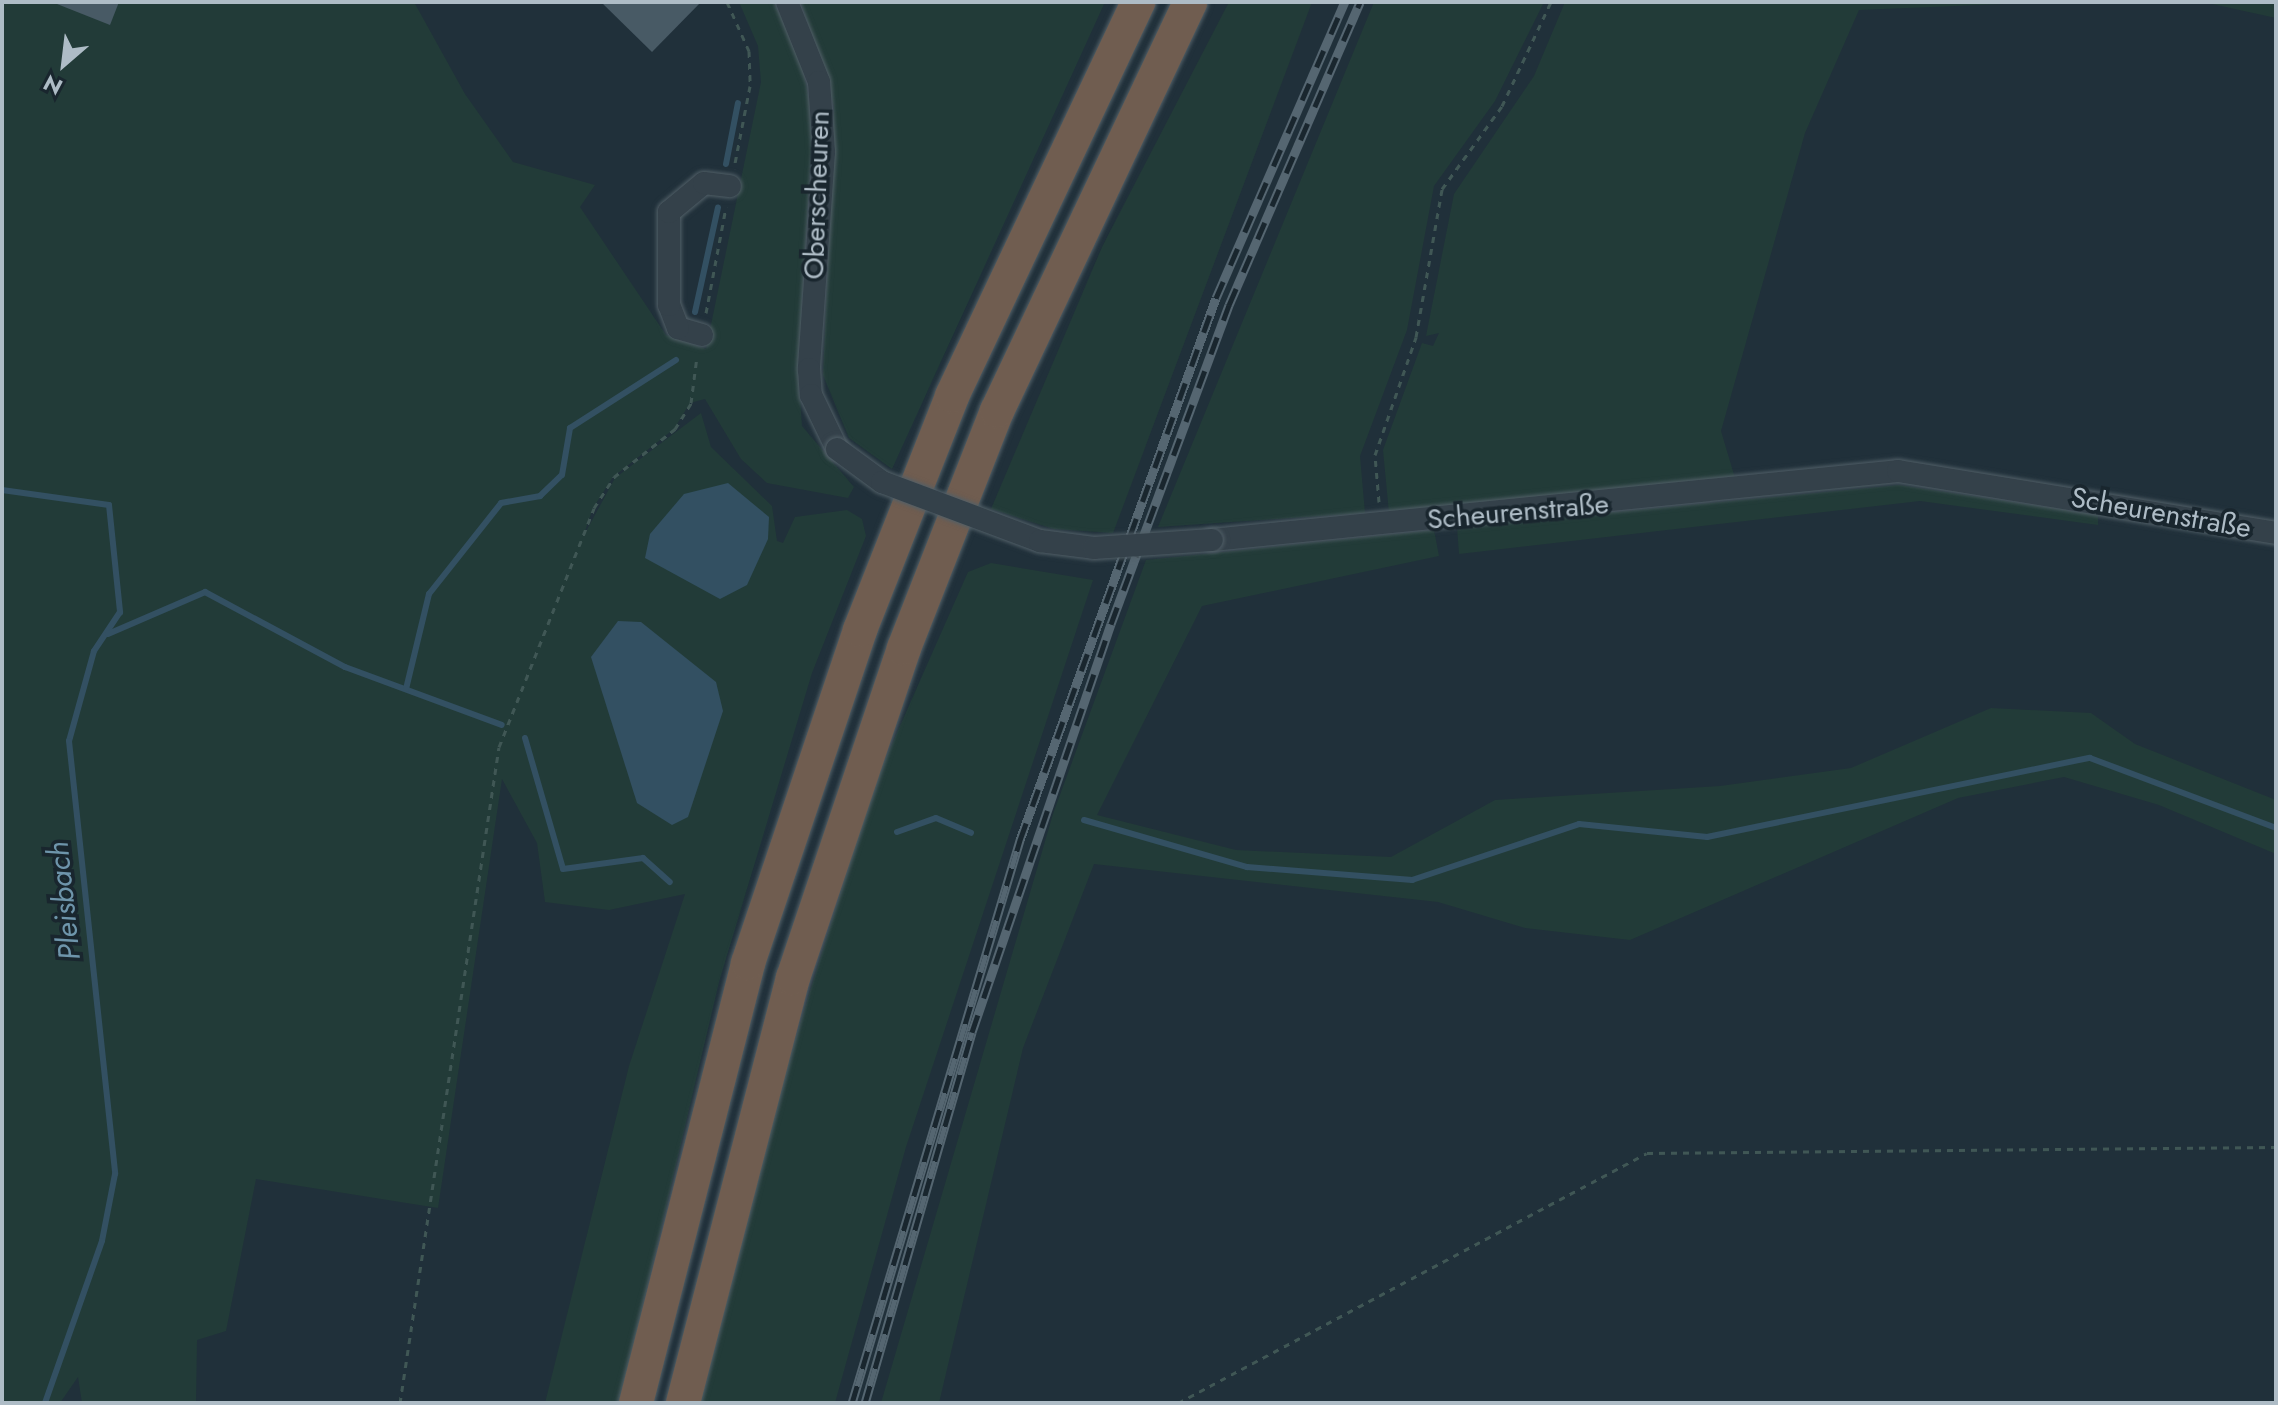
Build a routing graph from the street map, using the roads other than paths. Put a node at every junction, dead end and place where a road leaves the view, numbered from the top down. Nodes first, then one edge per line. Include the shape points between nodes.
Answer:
1 (787, 2) edge
2 (1138, 2) edge
3 (1190, 2) edge
4 (730, 186) road end
5 (702, 335) road end
6 (811, 395) joint
7 (2276, 533) edge
8 (636, 1403) edge
9 (683, 1403) edge

1 - 6 street, Oberscheuren via 819,82 823,126
2 - 8 highway via 952,396 860,630 748,963
3 - 9 highway via 1003,398 904,648 793,978
4 - 5 street via 704,183 669,212 669,305 678,328
6 - 7 street, Scheurenstraße, bridge via 837,449 882,482 1040,541 1094,548 1898,471

